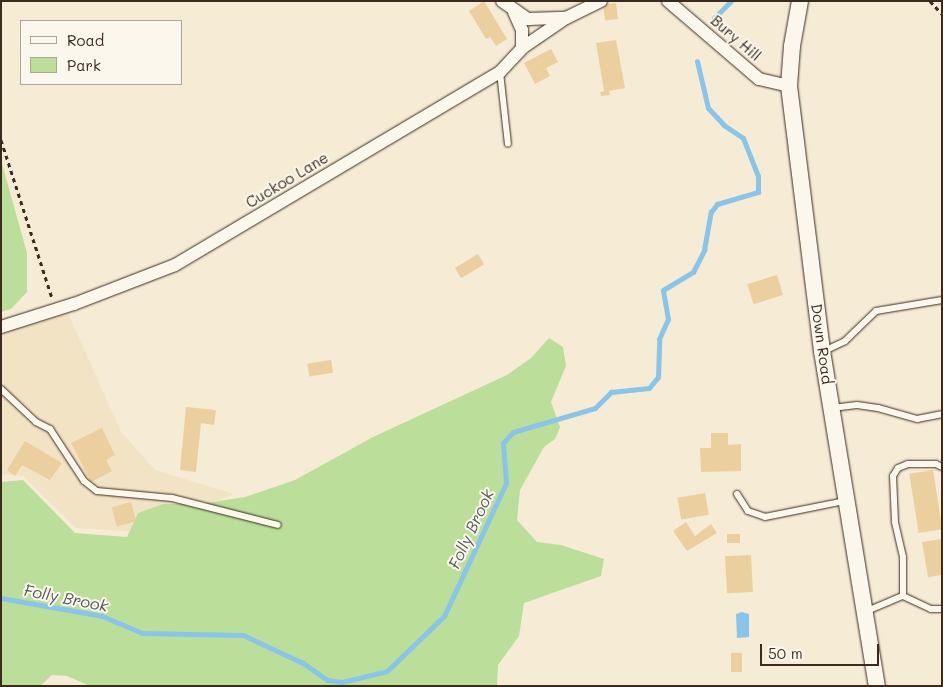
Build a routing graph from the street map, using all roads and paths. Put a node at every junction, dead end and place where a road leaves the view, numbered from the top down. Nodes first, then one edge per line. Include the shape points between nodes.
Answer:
1 (502, 1) edge
2 (601, 1) edge
3 (668, 1) edge
4 (800, 1) edge
5 (930, 1) edge
6 (514, 12) junction
7 (942, 14) edge
8 (566, 18) junction
9 (522, 48) junction
10 (500, 72) junction
11 (790, 86) junction
12 (1, 140) edge
13 (508, 144) dead end
14 (942, 300) edge
15 (54, 310) junction
16 (1, 327) edge
17 (822, 352) junction
18 (1, 389) edge
19 (831, 408) junction
20 (942, 414) edge
21 (942, 467) edge
22 (737, 494) dead end
23 (845, 502) junction
24 (278, 525) dead end
25 (903, 596) junction
26 (942, 609) edge
27 (863, 613) junction
28 (877, 686) edge

1 - 6 street
2 - 8 street
3 - 11 street, Bury Hill via 759,79
4 - 11 street, Down Road via 792,46
5 - 7 path
6 - 8 street via 528,19
6 - 9 street via 522,30
8 - 9 street, Cuckoo Lane
9 - 10 street, Cuckoo Lane
10 - 13 lane
10 - 15 street, Cuckoo Lane via 175,265
11 - 17 street, Down Road
12 - 15 path
14 - 17 lane via 876,311 845,341
15 - 16 street, Cuckoo Lane
17 - 19 street, Down Road
18 - 24 lane via 36,422 50,428 84,481 97,491 172,498
19 - 20 lane via 856,405 917,419
19 - 23 street, Down Road
21 - 25 lane via 908,464 898,468 893,476 895,522 903,557
22 - 23 lane via 748,511 765,517
23 - 27 street, Down Road
25 - 26 lane via 931,609
25 - 27 lane
27 - 28 street, Down Road

